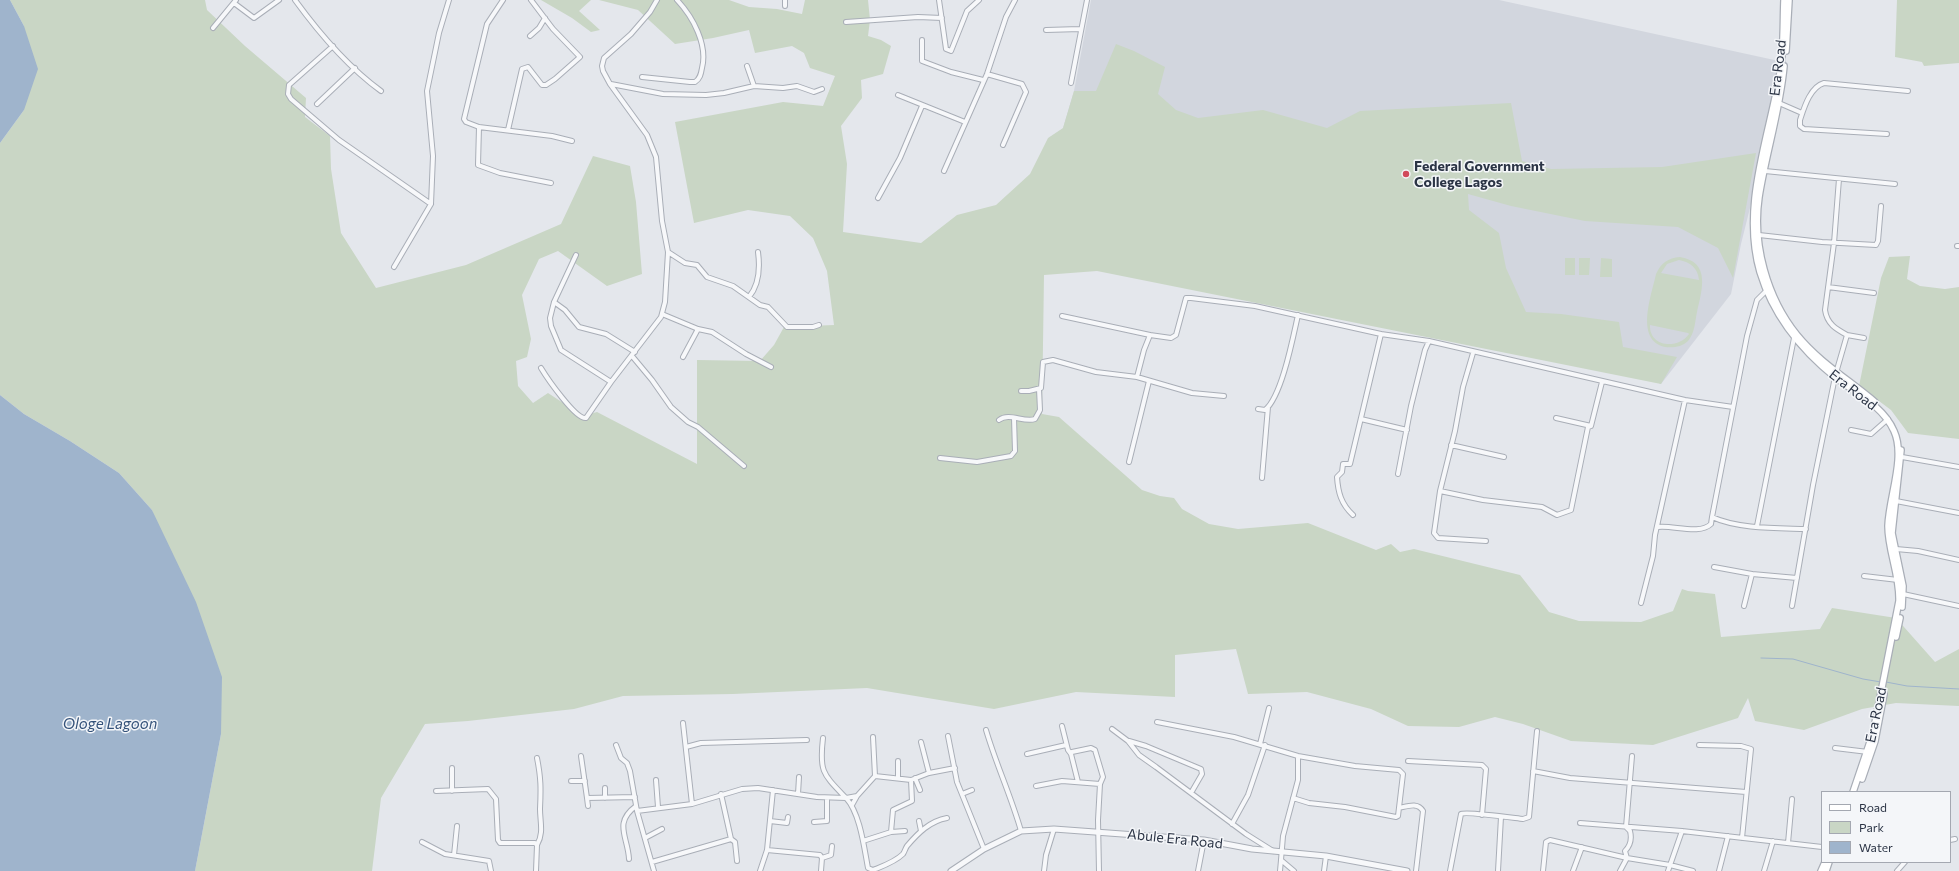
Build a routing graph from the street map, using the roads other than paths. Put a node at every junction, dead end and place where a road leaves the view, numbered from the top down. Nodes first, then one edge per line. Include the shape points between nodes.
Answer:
1 (279, 0) edge
2 (295, 0) edge
3 (449, 0) edge
4 (503, 0) edge
5 (531, 0) edge
6 (657, 0) edge
7 (677, 0) edge
8 (785, 0) edge
9 (939, 0) edge
10 (979, 0) edge
11 (1015, 0) edge
12 (1087, 0) edge
13 (1784, 0) edge
14 (1789, 0) edge
15 (235, 2) edge
16 (785, 6) dead end
17 (545, 18) junction
18 (942, 18) junction
19 (846, 22) dead end
20 (212, 28) dead end
21 (1080, 29) junction
22 (1046, 30) dead end
23 (530, 36) dead end
24 (922, 40) dead end
25 (334, 46) junction
26 (747, 66) dead end
27 (355, 68) junction
28 (987, 74) junction
29 (642, 77) dead end
30 (983, 80) junction
31 (1071, 83) dead end
32 (610, 84) junction
33 (754, 86) junction
34 (822, 89) dead end
35 (381, 90) dead end
36 (1908, 91) dead end
37 (898, 95) dead end
38 (1779, 102) junction
39 (317, 104) dead end
40 (922, 106) junction
41 (1802, 113) junction
42 (964, 122) junction
43 (479, 127) junction
44 (508, 130) junction
45 (1887, 134) dead end
46 (572, 141) dead end
47 (1003, 145) dead end
48 (944, 171) dead end
49 (1765, 171) junction
50 (1838, 179) junction
51 (551, 182) dead end
52 (1895, 184) dead end
53 (878, 198) dead end
54 (431, 204) junction
55 (1881, 206) dead end
56 (1759, 235) junction
57 (1834, 243) junction
58 (668, 252) junction
59 (758, 252) dead end
60 (576, 255) dead end
61 (1760, 262) junction
62 (394, 267) dead end
63 (1828, 287) junction
64 (1766, 290) junction
65 (1874, 293) dead end
66 (750, 297) junction
67 (554, 302) junction
68 (662, 314) junction
69 (1298, 315) junction
70 (1062, 316) dead end
71 (819, 325) dead end
72 (698, 328) junction
73 (1150, 334) junction
74 (1381, 334) junction
75 (1847, 336) junction
76 (1794, 338) junction
77 (1864, 338) dead end
78 (1429, 341) junction
79 (635, 352) junction
80 (1474, 353) junction
81 (632, 356) junction
82 (683, 357) dead end
83 (770, 366) dead end
84 (541, 368) dead end
85 (1836, 375) junction
86 (1137, 377) junction
87 (1149, 381) junction
88 (611, 382) junction
89 (1602, 382) junction
90 (1039, 389) junction
91 (1021, 391) dead end
92 (1224, 396) dead end
93 (1684, 400) junction
94 (1733, 407) junction
95 (1268, 408) junction
96 (1258, 409) dead end
97 (1014, 418) junction
98 (1556, 418) dead end
99 (1360, 419) junction
100 (1888, 419) junction
101 (1000, 420) dead end
102 (1591, 426) junction
103 (1407, 430) junction
104 (1851, 430) dead end
105 (1451, 445) junction
106 (1504, 457) dead end
107 (1902, 457) junction
108 (940, 458) dead end
109 (1129, 462) dead end
110 (744, 466) dead end
111 (1959, 467) edge
112 (1398, 474) dead end
113 (1262, 478) dead end
114 (1440, 491) junction
115 (1896, 501) junction
116 (1959, 513) edge
117 (1353, 515) dead end
118 (1712, 518) junction
119 (1757, 526) junction
120 (1658, 527) junction
121 (1806, 529) junction
122 (1486, 541) dead end
123 (1896, 549) junction
124 (1959, 560) edge
125 (1714, 567) dead end
126 (1752, 574) junction
127 (1864, 576) dead end
128 (1797, 578) junction
129 (1898, 580) junction
130 (1903, 594) junction
131 (1641, 603) dead end
132 (1744, 606) dead end
133 (1792, 606) dead end
134 (1959, 606) edge
135 (1896, 629) junction
136 (1884, 687) junction
137 (1269, 708) dead end
138 (1157, 722) dead end
139 (683, 723) dead end
140 (1062, 726) dead end
141 (1112, 729) dead end
142 (986, 730) dead end
143 (1537, 731) dead end
144 (948, 736) dead end
145 (873, 737) dead end
146 (823, 738) dead end
147 (807, 740) dead end
148 (1128, 741) junction
149 (921, 742) dead end
150 (616, 745) dead end
151 (1066, 745) junction
152 (1263, 745) junction
153 (1700, 745) dead end
154 (686, 747) junction
155 (1835, 748) dead end
156 (1868, 752) junction
157 (1027, 754) dead end
158 (1071, 754) junction
159 (581, 756) dead end
160 (1298, 756) junction
161 (1632, 756) dead end
162 (537, 758) dead end
163 (898, 760) dead end
164 (1408, 761) dead end
165 (452, 768) dead end
166 (955, 768) junction
167 (1533, 771) junction
168 (929, 773) junction
169 (875, 776) junction
170 (799, 777) dead end
171 (898, 778) junction
172 (913, 779) junction
173 (656, 780) dead end
174 (571, 781) dead end
175 (585, 782) junction
176 (1078, 782) junction
177 (1629, 783) junction
178 (1100, 784) junction
179 (1036, 786) dead end
180 (605, 788) dead end
181 (773, 790) junction
182 (920, 790) dead end
183 (972, 790) dead end
184 (436, 791) dead end
185 (452, 791) junction
186 (1853, 791) edge
187 (1857, 791) edge
188 (1746, 792) junction
189 (1191, 793) junction
190 (721, 794) junction
191 (798, 794) junction
192 (962, 794) junction
193 (857, 796) junction
194 (634, 797) junction
195 (587, 798) junction
196 (605, 798) junction
197 (826, 798) junction
198 (846, 798) junction
199 (1293, 798) junction
200 (1792, 798) dead end
201 (692, 804) junction
202 (852, 805) junction
203 (588, 806) dead end
204 (636, 806) junction
205 (658, 807) junction
206 (1399, 808) junction
207 (637, 811) junction
208 (1482, 815) junction
209 (1501, 817) junction
210 (788, 818) dead end
211 (947, 818) dead end
212 (770, 821) junction
213 (919, 821) dead end
214 (814, 822) dead end
215 (1580, 823) dead end
216 (1232, 824) junction
217 (457, 826) dead end
218 (1626, 827) junction
219 (1054, 829) junction
220 (662, 830) dead end
221 (921, 831) junction
222 (1021, 831) junction
223 (1682, 831) junction
224 (891, 832) junction
225 (905, 832) dead end
226 (1099, 833) junction
227 (1728, 836) junction
228 (645, 838) junction
229 (1742, 838) junction
230 (731, 839) junction
231 (1955, 839) dead end
232 (1204, 840) junction
233 (1951, 840) edge
234 (863, 841) junction
235 (1773, 841) junction
236 (422, 842) dead end
237 (1788, 843) junction
238 (537, 846) junction
239 (832, 846) dead end
240 (1582, 847) junction
241 (1821, 847) edge
242 (984, 849) junction
243 (767, 850) junction
244 (1274, 851) junction
245 (1282, 852) junction
246 (454, 855) junction
247 (1326, 856) junction
248 (822, 858) junction
249 (1627, 858) junction
250 (629, 859) dead end
251 (1281, 860) junction
252 (737, 861) dead end
253 (652, 862) junction
254 (1670, 865) junction
255 (870, 870) edge
256 (1897, 870) edge
257 (491, 871) edge
258 (536, 871) edge
259 (654, 871) edge
260 (760, 871) edge
261 (821, 871) edge
262 (951, 871) edge
263 (1044, 871) edge
264 (1099, 871) edge
265 (1198, 871) edge
266 (1280, 871) edge
267 (1294, 871) edge
268 (1324, 871) edge
269 (1407, 871) edge
270 (1416, 871) edge
271 (1450, 871) edge
272 (1498, 871) edge
273 (1543, 871) edge
274 (1573, 871) edge
275 (1620, 871) edge
276 (1668, 871) edge
277 (1693, 871) edge
278 (1719, 871) edge
279 (1764, 871) edge
280 (1905, 871) edge

1 - 15 street via 254,18
2 - 25 street
3 - 54 street via 427,91 433,156
4 - 43 street via 487,24 464,119 468,124
5 - 17 street
6 - 32 street via 631,34 604,58 603,71
7 - 29 street via 694,25 704,47 703,66 699,78 695,82 690,82
8 - 16 street
9 - 18 street
10 - 18 street via 967,11 951,51 946,49
11 - 28 street via 1006,17
12 - 21 street
13 - 61 main road, Era Road via 1780,72 1754,207 1754,237
14 - 38 main road
15 - 20 street
17 - 23 street
17 - 44 street via 580,58 546,85 542,85 528,67 522,69
18 - 19 street
21 - 22 street
21 - 31 street
24 - 30 street via 922,61
25 - 27 street
25 - 54 street via 289,85 288,94 291,99 339,140
26 - 33 street
27 - 35 street
27 - 39 street
28 - 30 street
28 - 47 street via 1025,87 1024,96
30 - 42 street
32 - 33 street via 664,94 686,95 724,93
32 - 58 street via 647,135 656,157 662,221
33 - 34 street via 797,86 814,92
36 - 41 street via 1824,83 1813,91
37 - 40 street
38 - 41 street
38 - 49 main road
40 - 42 street
40 - 53 street via 900,158
41 - 45 street via 1800,126 1804,129
42 - 48 street
43 - 44 street
43 - 51 street via 478,166 500,173
44 - 46 street
49 - 50 street
49 - 56 main road via 1759,198
50 - 52 street
50 - 57 street
54 - 62 street
55 - 57 street via 1876,245
56 - 57 street
56 - 61 main road
57 - 63 street
58 - 66 street via 686,263 697,265 707,278 733,286
58 - 68 street via 668,283
59 - 66 street via 758,276
60 - 67 street
61 - 64 main road, Era Road
61 - 85 main road via 1785,318 1797,335
63 - 65 street
63 - 75 street via 1826,319
64 - 76 main road, Era Road
64 - 94 street via 1757,300 1753,314
66 - 71 street via 771,309 786,327
67 - 79 street via 580,327 606,334
67 - 88 street via 550,318 559,347
68 - 72 street
68 - 79 street
69 - 73 street via 1255,306 1186,298 1176,335 1171,338
69 - 74 street
69 - 95 street via 1280,383
70 - 73 street
72 - 82 street
72 - 83 street via 712,332
73 - 86 street
74 - 78 street
74 - 99 street
75 - 77 street
75 - 85 street
76 - 85 main road, Era Road via 1812,357
76 - 119 street
78 - 80 street
78 - 103 street via 1419,372
79 - 81 street
80 - 89 street
80 - 105 street via 1463,387
81 - 88 street
81 - 110 street via 671,407
84 - 88 street via 558,395 583,419
85 - 100 main road, Era Road
85 - 107 main road via 1888,414 1900,436
85 - 121 street
86 - 87 street
86 - 90 street via 1096,372 1053,360 1043,362
87 - 92 street via 1192,392
87 - 109 street
89 - 93 street
89 - 102 street
90 - 91 street
90 - 97 street via 1040,410 1037,417 1028,420
93 - 94 street
93 - 120 street
94 - 118 street
95 - 96 street
95 - 113 street
97 - 101 street via 1003,417
97 - 108 street via 1015,451 1011,456 976,462
98 - 102 street
99 - 103 street
99 - 117 street via 1350,464 1343,464 1342,472 1337,477 1340,498
100 - 104 street via 1871,434
100 - 129 main road, Era Road via 1895,431 1898,449 1888,526
102 - 114 street via 1588,427 1571,510 1568,512 1557,515 1542,508
103 - 112 street
105 - 106 street
105 - 114 street
107 - 111 street
107 - 115 main road
114 - 122 street via 1435,524 1436,537
115 - 116 street
115 - 123 main road via 1892,533
118 - 119 street
118 - 120 street via 1711,524 1703,529
119 - 121 street
120 - 131 street
121 - 128 street
123 - 124 street
123 - 130 main road
125 - 126 street
126 - 128 street
126 - 132 street
127 - 129 street
128 - 133 street
129 - 135 main road, Era Road
130 - 134 street
130 - 135 main road
135 - 136 main road, Era Road
136 - 156 main road, Era Road
136 - 187 main road via 1876,741
137 - 152 street
138 - 152 street
139 - 154 street
140 - 151 street
141 - 148 street
142 - 222 street
143 - 167 street
144 - 166 street
145 - 169 street
146 - 198 street via 821,767 828,780
147 - 154 street via 701,743
148 - 189 street via 1139,755
148 - 189 street via 1201,769 1202,774
149 - 168 street
150 - 194 street via 630,771
151 - 157 street
151 - 158 street
152 - 160 street
152 - 216 street via 1248,795
153 - 188 street via 1741,746 1751,749
154 - 201 street
155 - 156 street
156 - 186 main road, Era Road
158 - 176 street
158 - 178 street via 1094,748 1103,777
159 - 175 street
160 - 199 street via 1299,772
160 - 206 street via 1355,766 1399,770 1403,774
161 - 177 street
162 - 238 street via 541,780 542,832
163 - 171 street
164 - 208 street via 1482,765 1486,768
165 - 185 street
166 - 168 street
166 - 192 street
167 - 177 street via 1570,778
167 - 209 street via 1528,817
168 - 172 street
169 - 171 street
169 - 193 street
170 - 191 street
171 - 172 street
172 - 182 street
172 - 224 street via 912,801 893,810
173 - 205 street
174 - 175 street
175 - 195 street
176 - 178 street
176 - 179 street via 1062,781
177 - 188 street
177 - 218 street
178 - 226 street
180 - 196 street
181 - 190 street via 742,789
181 - 191 street
181 - 212 street
183 - 192 street
184 - 185 street
185 - 238 street via 488,789 496,799 500,843 532,842
188 - 229 street
189 - 216 street
190 - 201 street
190 - 230 street
191 - 197 street
192 - 242 street
193 - 198 street
193 - 202 street
194 - 196 street
194 - 204 street
195 - 196 street
195 - 203 street
197 - 198 street
197 - 214 street via 827,821
198 - 202 street
199 - 206 street via 1393,817 1398,816
199 - 245 street via 1283,836
200 - 237 street
201 - 205 street
202 - 234 street
204 - 207 street
204 - 250 street via 629,811 623,822
205 - 207 street
206 - 270 street via 1413,805 1423,811
207 - 228 street
208 - 209 street
208 - 271 street via 1465,812 1461,814
209 - 272 street
210 - 212 street via 787,822
211 - 221 street via 934,822
212 - 243 street
213 - 221 street
215 - 218 street
216 - 244 street
217 - 246 street
218 - 223 street
218 - 249 street via 1632,837 1625,851
219 - 222 street, Abule Era Road
219 - 226 street, Abule Era Road
219 - 263 street
220 - 228 street
221 - 255 street via 898,858
222 - 242 street, Abule Era Road
223 - 227 street
223 - 254 street
224 - 225 street
224 - 234 street
226 - 232 street, Abule Era Road
226 - 264 street
227 - 229 street
227 - 278 street
228 - 253 street
229 - 235 street
230 - 252 street via 735,842
230 - 253 street
231 - 233 street
232 - 244 street, Abule Era Road via 1252,850
232 - 265 street
234 - 255 street
235 - 237 street
235 - 279 street
236 - 246 street via 445,854
237 - 241 street
238 - 258 street
239 - 248 street via 831,855
240 - 249 street
240 - 273 street via 1550,840 1546,842
240 - 274 street
242 - 262 street, Abule Era Road
243 - 248 street
243 - 260 street
244 - 245 street, Abule Era Road
245 - 247 street, Abule Era Road
245 - 251 street
246 - 257 street via 489,861
247 - 268 street
247 - 269 street, Abule Era Road
248 - 261 street
249 - 254 street
249 - 275 street
251 - 266 street
251 - 267 street
253 - 259 street
254 - 276 street
254 - 277 street
256 - 280 street

